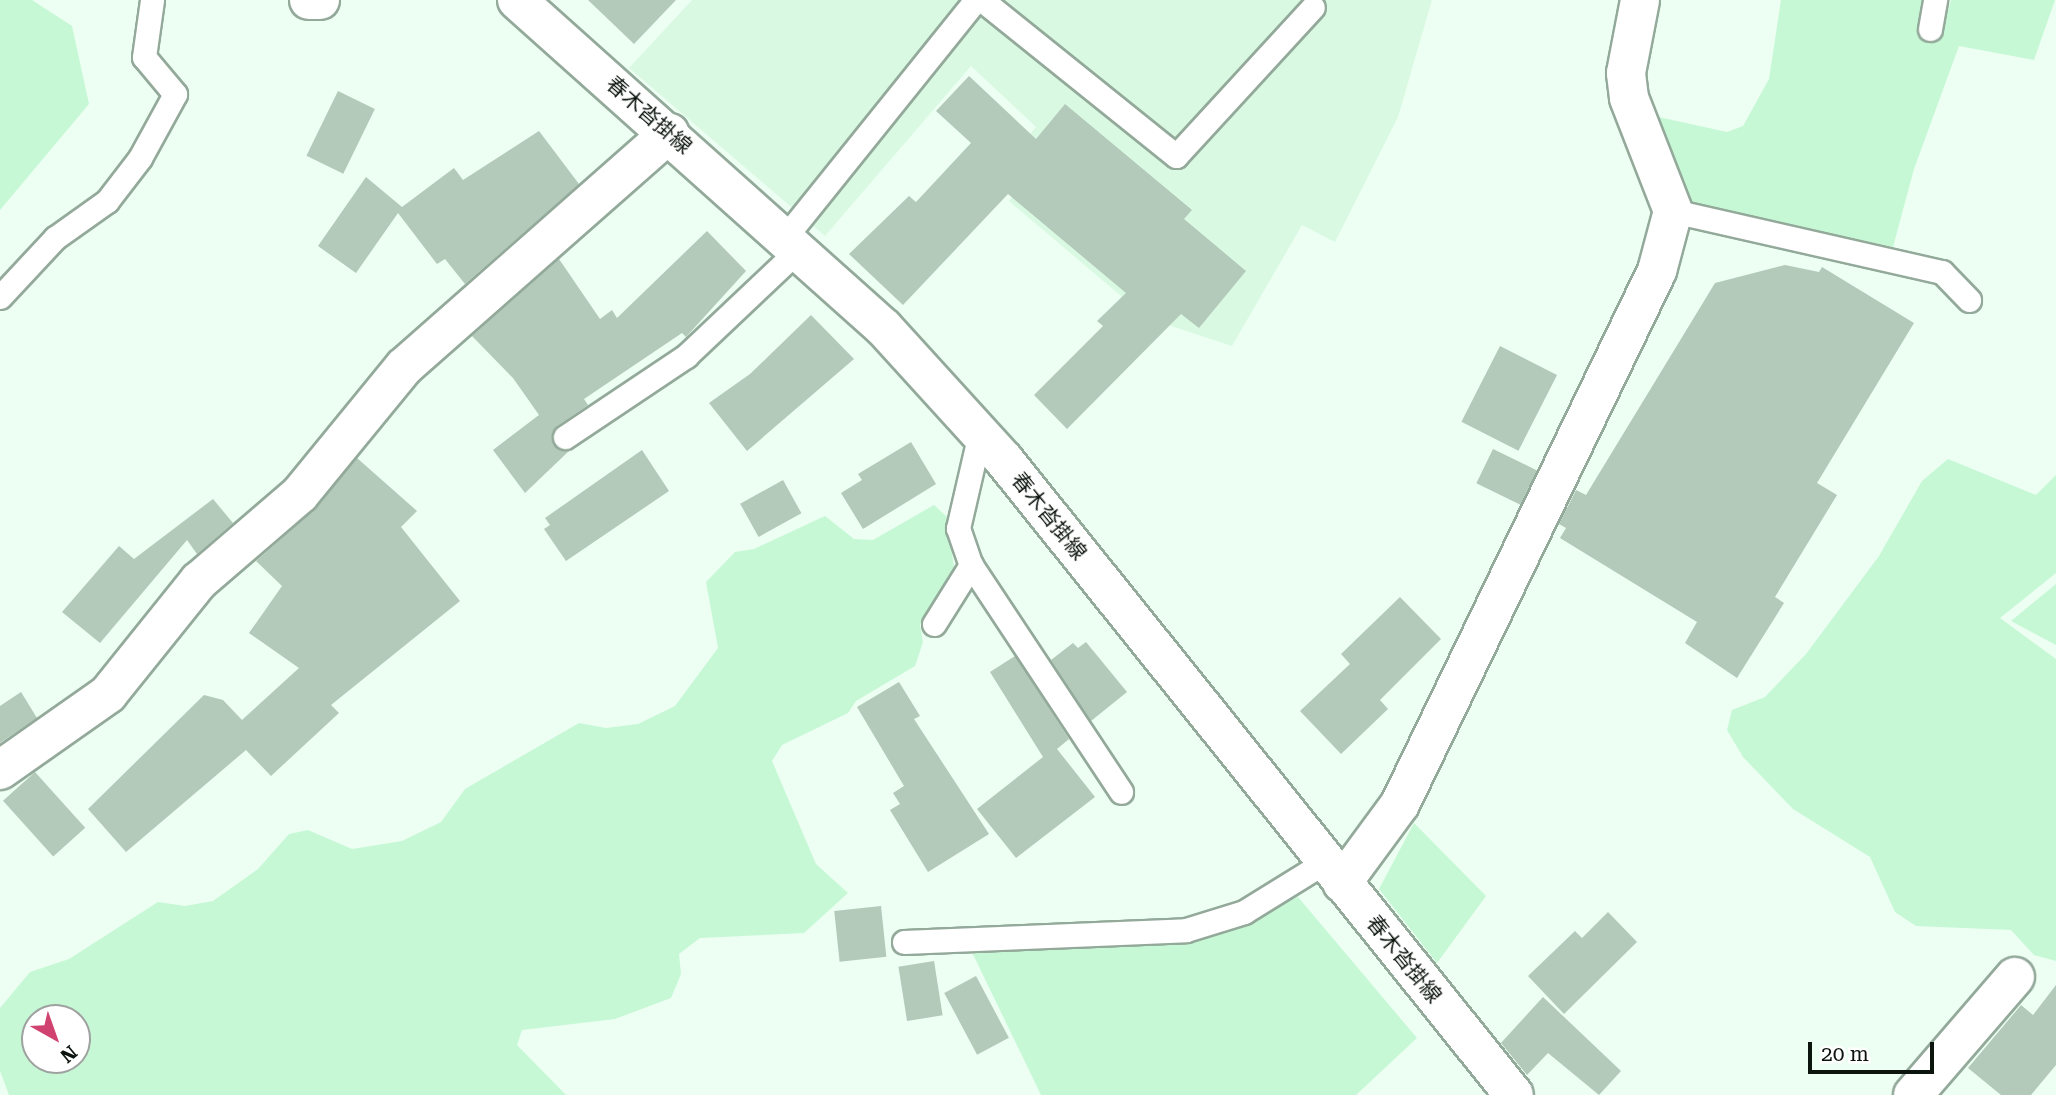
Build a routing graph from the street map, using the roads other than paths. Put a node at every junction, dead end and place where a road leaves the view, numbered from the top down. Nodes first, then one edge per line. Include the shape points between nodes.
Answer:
1 (152, 0) edge
2 (309, 0) edge
3 (320, 0) edge
4 (976, 0) edge
5 (982, 0) edge
6 (1640, 0) edge
7 (1935, 0) edge
8 (531, 7) edge
9 (1313, 7) dead end
10 (1930, 29) dead end
11 (669, 133) junction
12 (1673, 211) junction
13 (793, 242) junction
14 (0, 296) edge
15 (1969, 300) dead end
16 (980, 433) junction
17 (565, 437) dead end
18 (971, 565) junction
19 (934, 624) dead end
20 (0, 770) edge
21 (1121, 792) dead end
22 (1333, 873) junction
23 (904, 942) dead end
24 (2015, 977) dead end
25 (1514, 1095) edge
26 (1913, 1095) edge

1 - 14 lane via 144,57 175,94 140,158 107,201 55,238
2 - 3 street
4 - 13 lane
5 - 9 lane via 1176,156
6 - 12 street via 1626,73 1629,98
7 - 10 lane
8 - 11 street, 春木沓掛線
11 - 13 street, 春木沓掛線
11 - 20 street via 404,367 300,494 199,581 107,694
12 - 15 lane via 1942,272
12 - 22 street via 1641,313 1534,523 1400,804
13 - 16 street, 春木沓掛線 via 884,328
13 - 17 lane via 686,356
16 - 18 lane via 958,528
16 - 22 street, 春木沓掛線
18 - 19 lane
18 - 21 lane
22 - 23 lane via 1244,912 1186,930
22 - 25 street, 春木沓掛線
24 - 26 street

